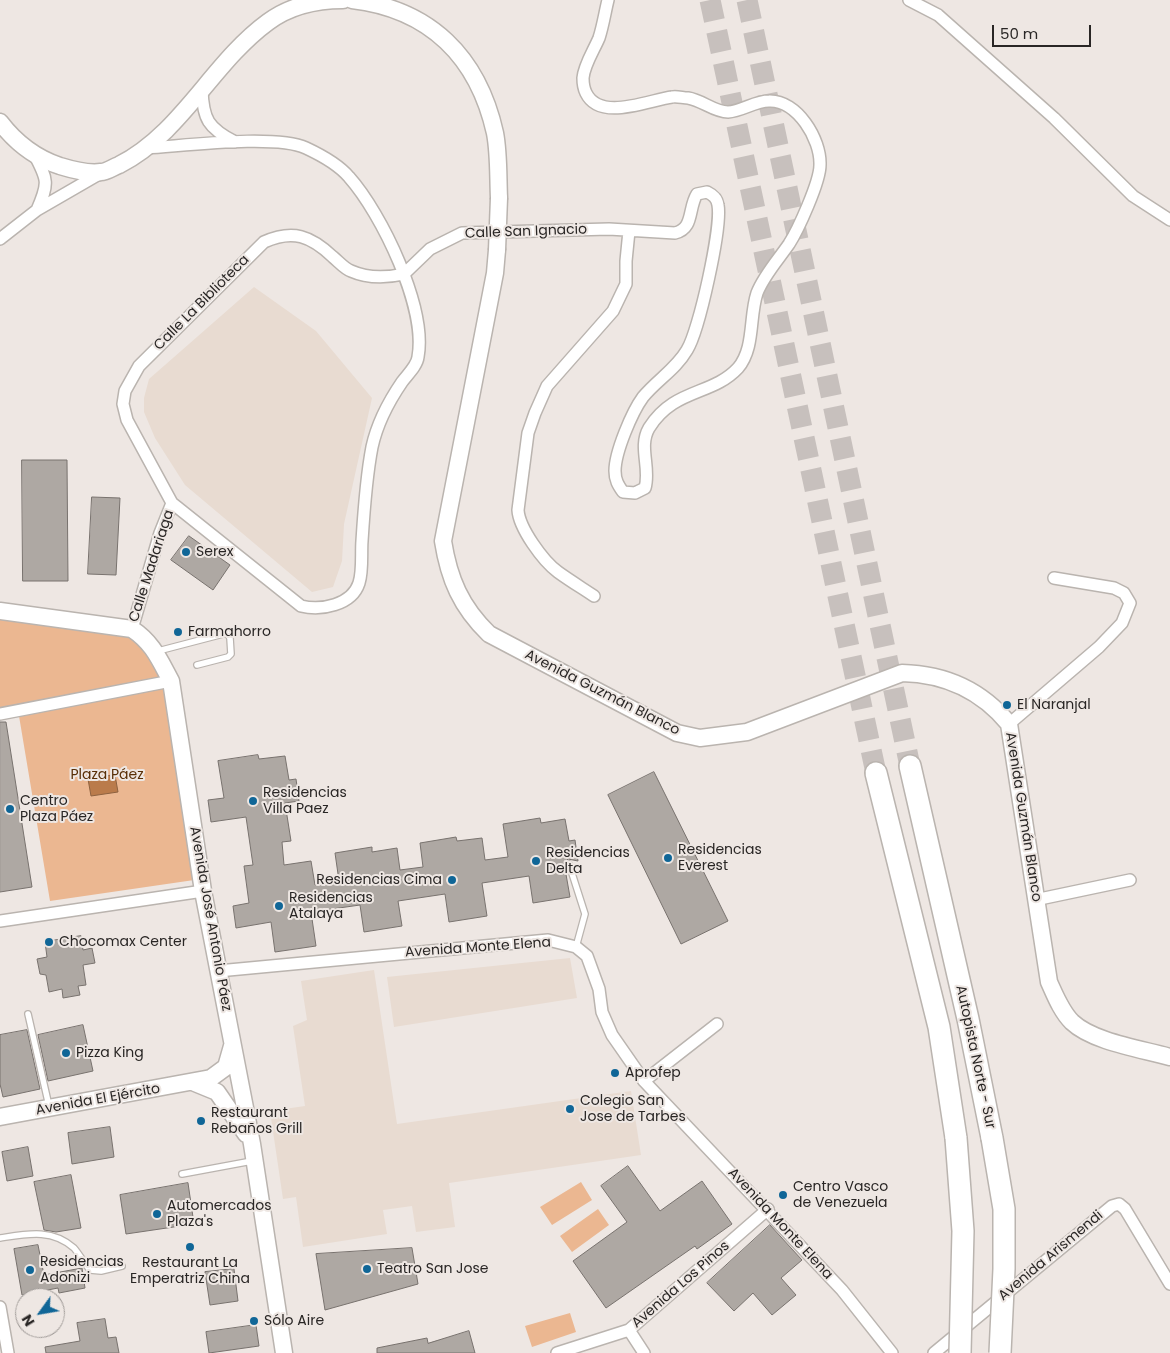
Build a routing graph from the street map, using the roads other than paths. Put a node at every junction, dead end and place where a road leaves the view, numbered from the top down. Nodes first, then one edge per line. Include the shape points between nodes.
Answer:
1 (343, 0) edge
2 (352, 0) edge
3 (608, 0) edge
4 (910, 0) edge
5 (202, 90) junction
6 (0, 122) edge
7 (235, 142) junction
8 (147, 148) junction
9 (34, 154) junction
10 (103, 172) junction
11 (37, 210) junction
12 (1170, 220) edge
13 (630, 231) junction
14 (0, 239) edge
15 (404, 274) junction
16 (172, 503) junction
17 (1054, 578) dead end
18 (594, 596) dead end
19 (0, 611) edge
20 (132, 629) junction
21 (156, 652) junction
22 (197, 665) dead end
23 (171, 682) junction
24 (0, 714) edge
25 (1009, 724) junction
26 (910, 766) tunnel mouth
27 (876, 773) tunnel mouth
28 (569, 864) dead end
29 (1130, 880) dead end
30 (203, 891) junction
31 (1035, 900) junction
32 (0, 921) edge
33 (576, 947) junction
34 (218, 971) junction
35 (28, 1014) dead end
36 (717, 1024) dead end
37 (233, 1042) junction
38 (1170, 1057) edge
39 (644, 1081) junction
40 (195, 1083) junction
41 (49, 1108) junction
42 (0, 1117) edge
43 (252, 1144) junction
44 (254, 1161) junction
45 (182, 1174) dead end
46 (768, 1209) junction
47 (0, 1238) edge
48 (122, 1266) dead end
49 (1170, 1284) edge
50 (0, 1307) edge
51 (629, 1330) junction
52 (8, 1353) edge
53 (284, 1353) edge
54 (557, 1353) edge
55 (644, 1353) edge
56 (892, 1353) edge
57 (934, 1353) edge
58 (960, 1353) edge
59 (1000, 1353) edge

1 - 5 street via 322,0 295,6 269,21 246,41
2 - 25 street, Avenida Guzmán Blanco, bridge via 392,7 431,28 460,56 473,74 486,102 495,134 499,198 493,283 443,540 447,564 461,602 475,621 490,634 677,733 700,738 747,732 902,673 925,673 955,683 980,695
3 - 13 street, Calle San Ignacio via 600,35 583,77 590,100 602,107 645,105 673,97 691,99 729,112 767,101 779,101 792,108 809,129 818,147 820,165 816,183 790,242 758,293 746,354 730,375 671,403 660,413 643,442 648,478 645,488 635,493 623,492 617,484 615,470 619,452 642,398 680,361 694,334 716,240 718,205 715,197 707,192 697,194 684,231
4 - 12 street via 938,15 1054,118 1133,196
5 - 7 street via 202,107 207,122
5 - 8 street
6 - 9 street
7 - 8 street
7 - 15 street via 303,146 325,157 348,176 366,200
8 - 10 street
9 - 10 street via 63,167
9 - 11 street via 47,189
10 - 11 street
11 - 14 street
13 - 15 street, Calle San Ignacio via 462,233 430,249
13 - 18 street via 626,284 613,312 547,386 535,413 528,433 518,510 526,533 556,570
15 - 16 street, Calle La Biblioteca via 368,277 349,271 320,245 297,235 279,235 264,242 139,366 125,391 126,420
15 - 16 street via 420,340 418,360 377,427 365,490 359,583 346,599 333,606 315,609 302,606
16 - 20 street, Calle Madariaga
17 - 25 street via 1114,588 1124,593 1130,603 1122,623 1099,647
19 - 20 street
20 - 21 street, Avenida José Antonio Páez via 146,638
21 - 22 lane via 227,633 232,651 228,657
21 - 23 street, Avenida José Antonio Páez
23 - 24 street
23 - 30 street, Avenida José Antonio Páez
25 - 31 street, Avenida Guzmán Blanco
26 - 59 highway, Autopista Norte - Sur, bridge via 968,1018 1004,1209
27 - 58 highway, bridge via 939,1027 956,1138 963,1231
28 - 33 lane via 586,914
29 - 31 street
30 - 32 street
30 - 34 street, Avenida José Antonio Páez
31 - 38 street, Avenida Guzmán Blanco via 1050,982 1058,1002 1072,1022 1092,1034
33 - 34 street, Avenida Monte Elena via 548,940
33 - 39 street, Avenida Monte Elena via 587,956 599,989 602,1012 612,1035
34 - 37 street, Avenida José Antonio Páez
35 - 41 lane
36 - 39 street
37 - 40 street, Avenida El Ejército via 226,1067 211,1078
37 - 43 street, Avenida José Antonio Páez
39 - 46 street, Avenida Monte Elena
40 - 41 street, Avenida El Ejército
40 - 43 street via 208,1086 220,1096
41 - 42 street, Avenida El Ejército
43 - 44 street, Avenida José Antonio Páez
44 - 45 lane
44 - 53 street, Avenida José Antonio Páez
46 - 51 street, Avenida Los Pinos
46 - 56 street, Avenida Monte Elena via 842,1290
47 - 48 lane via 36,1232 50,1235 72,1247 90,1270
49 - 57 street, Avenida Arismendi via 1125,1210 1119,1204 1112,1206
50 - 52 street
51 - 54 street, Avenida Los Pinos
51 - 55 street

